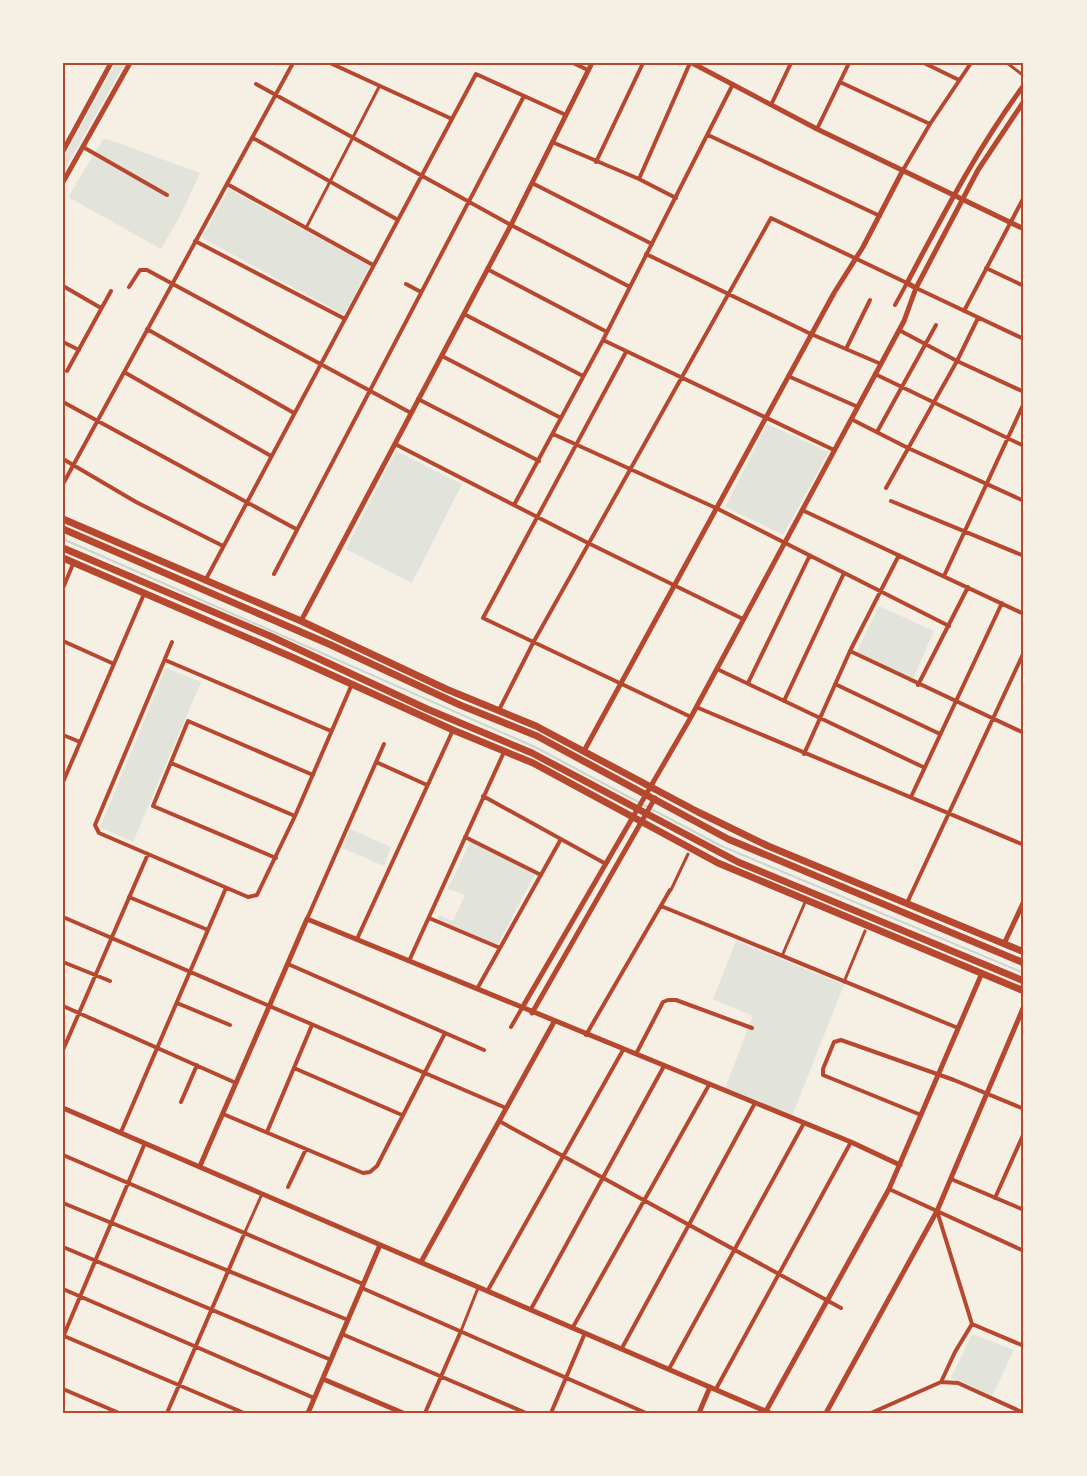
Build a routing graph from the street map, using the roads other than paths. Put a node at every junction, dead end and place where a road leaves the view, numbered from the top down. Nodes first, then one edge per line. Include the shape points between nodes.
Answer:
1 (111, 63) edge
2 (130, 63) edge
3 (293, 63) edge
4 (330, 63) edge
5 (573, 63) edge
6 (592, 63) edge
7 (643, 63) edge
8 (691, 63) edge
9 (791, 63) edge
10 (849, 63) edge
11 (924, 63) edge
12 (971, 63) edge
13 (1007, 63) edge
14 (588, 70) junction
15 (1024, 76) edge
16 (958, 80) junction
17 (840, 82) junction
18 (256, 84) dead end
19 (733, 84) junction
20 (1024, 85) edge
21 (379, 87) junction
22 (276, 96) junction
23 (525, 96) junction
24 (1024, 101) edge
25 (771, 105) junction
26 (566, 115) junction
27 (452, 119) junction
28 (930, 124) junction
29 (817, 129) junction
30 (708, 135) junction
31 (253, 138) junction
32 (352, 138) junction
33 (552, 142) junction
34 (82, 146) junction
35 (63, 150) edge
36 (596, 162) junction
37 (903, 170) junction
38 (422, 176) junction
39 (639, 179) junction
40 (63, 182) edge
41 (328, 182) junction
42 (532, 183) junction
43 (227, 184) junction
44 (167, 195) dead end
45 (954, 195) junction
46 (1024, 197) edge
47 (676, 198) junction
48 (963, 199) junction
49 (469, 202) junction
50 (880, 216) junction
51 (398, 220) junction
52 (1010, 223) junction
53 (511, 225) junction
54 (306, 228) junction
55 (1024, 230) edge
56 (195, 241) junction
57 (652, 244) junction
58 (646, 254) junction
59 (856, 259) junction
60 (374, 265) junction
61 (986, 268) junction
62 (487, 269) junction
63 (172, 283) junction
64 (907, 283) junction
65 (406, 284) dead end
66 (63, 286) edge
67 (1024, 286) edge
68 (129, 287) dead end
69 (630, 287) junction
70 (916, 288) junction
71 (111, 291) dead end
72 (421, 292) junction
73 (728, 294) junction
74 (870, 300) dead end
75 (895, 305) dead end
76 (102, 308) junction
77 (964, 311) junction
78 (463, 314) junction
79 (978, 318) junction
80 (345, 319) junction
81 (936, 325) dead end
82 (147, 329) junction
83 (899, 330) junction
84 (607, 332) junction
85 (811, 334) junction
86 (1024, 339) edge
87 (603, 340) junction
88 (63, 342) edge
89 (926, 345) junction
90 (79, 350) junction
91 (846, 350) junction
92 (626, 352) junction
93 (441, 356) junction
94 (957, 361) junction
95 (321, 364) junction
96 (880, 364) junction
97 (67, 371) dead end
98 (124, 372) junction
99 (875, 374) junction
100 (583, 376) junction
101 (788, 376) junction
102 (681, 377) junction
103 (902, 388) junction
104 (369, 391) junction
105 (1024, 392) edge
106 (418, 399) junction
107 (63, 402) edge
108 (933, 403) junction
109 (1024, 403) edge
110 (858, 407) junction
111 (294, 413) junction
112 (411, 413) junction
113 (561, 418) junction
114 (765, 419) junction
115 (851, 419) junction
116 (97, 421) junction
117 (877, 432) junction
118 (553, 434) junction
119 (1008, 438) junction
120 (395, 444) junction
121 (577, 445) junction
122 (1024, 446) edge
123 (908, 448) junction
124 (834, 450) junction
125 (272, 456) junction
126 (63, 459) edge
127 (539, 460) junction
128 (74, 465) junction
129 (629, 469) junction
130 (63, 484) edge
131 (987, 484) junction
132 (886, 488) dead end
133 (891, 501) dead end
134 (1024, 501) edge
135 (247, 502) junction
136 (514, 505) junction
137 (716, 508) junction
138 (802, 510) junction
139 (537, 516) junction
140 (63, 519) edge
141 (296, 529) junction
142 (63, 530) edge
143 (89, 530) junction
144 (966, 530) junction
145 (588, 543) junction
146 (784, 543) junction
147 (223, 546) junction
148 (63, 548) edge
149 (108, 550) junction
150 (899, 555) junction
151 (1024, 556) edge
152 (809, 557) junction
153 (63, 558) edge
154 (74, 563) junction
155 (169, 565) junction
156 (149, 567) junction
157 (843, 573) junction
158 (274, 574) dead end
159 (944, 576) junction
160 (205, 581) junction
161 (675, 584) junction
162 (968, 587) junction
163 (63, 588) edge
164 (880, 591) junction
165 (144, 594) junction
166 (1002, 603) junction
167 (1024, 614) edge
168 (743, 619) junction
169 (301, 621) junction
170 (949, 626) junction
171 (257, 631) junction
172 (240, 635) junction
173 (63, 642) edge
174 (172, 642) dead end
175 (533, 643) junction
176 (850, 651) junction
177 (1024, 652) edge
178 (384, 659) junction
179 (165, 660) junction
180 (114, 664) junction
181 (716, 669) junction
182 (393, 675) junction
183 (351, 684) junction
184 (621, 684) junction
185 (748, 684) junction
186 (835, 684) junction
187 (918, 684) junction
188 (446, 689) junction
189 (427, 690) junction
190 (399, 695) junction
191 (784, 701) junction
192 (956, 701) junction
193 (696, 707) junction
194 (499, 710) junction
195 (409, 711) junction
196 (691, 717) junction
197 (819, 717) junction
198 (992, 719) junction
199 (453, 730) junction
200 (331, 731) junction
201 (1024, 733) edge
202 (940, 734) junction
203 (63, 735) edge
204 (80, 742) junction
205 (384, 744) dead end
206 (504, 751) junction
207 (584, 751) junction
208 (804, 753) junction
209 (376, 762) junction
210 (171, 763) junction
211 (924, 767) junction
212 (313, 775) junction
213 (63, 782) edge
214 (427, 785) junction
215 (650, 787) junction
216 (658, 791) junction
217 (483, 796) junction
218 (644, 796) junction
219 (911, 797) junction
220 (653, 801) junction
221 (638, 807) junction
222 (647, 812) junction
223 (948, 814) junction
224 (295, 816) junction
225 (633, 817) junction
226 (641, 821) junction
227 (465, 837) junction
228 (561, 839) junction
229 (1024, 845) edge
230 (148, 854) junction
231 (688, 854) dead end
232 (276, 858) junction
233 (606, 864) junction
234 (541, 875) junction
235 (226, 888) junction
236 (670, 890) joint
237 (129, 897) junction
238 (828, 898) junction
239 (806, 900) junction
240 (1024, 901) edge
241 (907, 904) junction
242 (662, 906) junction
243 (837, 913) junction
244 (63, 917) edge
245 (429, 918) junction
246 (307, 919) junction
247 (208, 930) junction
248 (865, 931) dead end
249 (112, 938) junction
250 (357, 940) junction
251 (1004, 944) junction
252 (500, 948) junction
253 (1024, 952) edge
254 (782, 956) junction
255 (408, 961) junction
256 (63, 962) edge
257 (1024, 963) edge
258 (288, 964) junction
259 (190, 973) junction
260 (982, 973) junction
261 (96, 975) junction
262 (110, 981) dead end
263 (1024, 981) edge
264 (844, 982) junction
265 (477, 990) junction
266 (1024, 991) edge
267 (177, 1003) junction
268 (63, 1006) edge
269 (1024, 1006) edge
270 (269, 1007) junction
271 (522, 1008) junction
272 (532, 1012) junction
273 (79, 1013) junction
274 (554, 1022) junction
275 (230, 1025) dead end
276 (312, 1025) junction
277 (511, 1026) dead end
278 (752, 1028) dead end
279 (958, 1028) junction
280 (445, 1032) junction
281 (586, 1035) junction
282 (158, 1048) junction
283 (63, 1050) edge
284 (484, 1050) dead end
285 (623, 1050) junction
286 (635, 1055) junction
287 (197, 1065) junction
288 (664, 1066) junction
289 (294, 1068) junction
290 (424, 1073) junction
291 (938, 1075) junction
292 (236, 1083) junction
293 (709, 1085) junction
294 (987, 1094) junction
295 (181, 1102) dead end
296 (755, 1103) junction
297 (63, 1108) edge
298 (506, 1108) junction
299 (1024, 1109) edge
300 (223, 1114) junction
301 (402, 1115) junction
302 (921, 1115) junction
303 (499, 1121) junction
304 (804, 1123) junction
305 (121, 1132) junction
306 (267, 1132) junction
307 (1024, 1133) edge
308 (851, 1142) junction
309 (145, 1143) junction
310 (306, 1149) junction
311 (63, 1155) edge
312 (563, 1156) junction
313 (900, 1165) junction
314 (200, 1166) junction
315 (602, 1177) junction
316 (951, 1179) junction
317 (129, 1183) junction
318 (288, 1187) dead end
319 (889, 1189) junction
320 (262, 1194) junction
321 (995, 1198) junction
322 (644, 1200) junction
323 (63, 1203) edge
324 (1024, 1210) edge
325 (937, 1211) junction
326 (111, 1224) junction
327 (690, 1225) junction
328 (245, 1232) junction
329 (381, 1245) junction
330 (63, 1246) edge
331 (735, 1250) junction
332 (1024, 1251) edge
333 (96, 1260) junction
334 (421, 1262) junction
335 (228, 1271) junction
336 (780, 1275) junction
337 (363, 1286) junction
338 (478, 1286) junction
339 (63, 1289) edge
340 (488, 1290) junction
341 (80, 1297) junction
342 (827, 1300) junction
343 (841, 1308) dead end
344 (212, 1309) junction
345 (531, 1309) junction
346 (348, 1320) junction
347 (972, 1324) junction
348 (573, 1327) junction
349 (460, 1331) junction
350 (586, 1332) junction
351 (342, 1334) junction
352 (63, 1336) edge
353 (1024, 1346) edge
354 (196, 1347) junction
355 (622, 1348) junction
356 (331, 1360) junction
357 (669, 1369) junction
358 (441, 1376) junction
359 (323, 1379) junction
360 (566, 1379) junction
361 (941, 1382) junction
362 (179, 1386) junction
363 (710, 1387) junction
364 (63, 1389) edge
365 (716, 1389) junction
366 (314, 1398) junction
367 (768, 1412) edge
368 (118, 1413) edge
369 (167, 1413) edge
370 (244, 1413) edge
371 (308, 1413) edge
372 (402, 1413) edge
373 (425, 1413) edge
374 (526, 1413) edge
375 (551, 1413) edge
376 (646, 1413) edge
377 (699, 1413) edge
378 (826, 1413) edge
379 (871, 1413) edge
380 (1024, 1413) edge

1 - 35 street
2 - 34 street
3 - 22 street
4 - 21 street
5 - 14 street
6 - 14 street
7 - 36 street
8 - 19 street
8 - 39 street
9 - 25 street
10 - 17 street
11 - 16 street
12 - 16 street
13 - 15 street
14 - 26 street
16 - 28 street
17 - 28 street
17 - 29 street
18 - 22 street
19 - 25 street
19 - 30 street
20 - 45 street via 988,135
21 - 27 street
21 - 32 street
22 - 31 street
22 - 32 street
23 - 26 street
23 - 27 street via 476,74
23 - 49 street
24 - 48 street
25 - 29 street
26 - 33 street
27 - 38 street
28 - 37 street
29 - 37 street
30 - 47 street
30 - 50 street
31 - 41 street
31 - 43 street
32 - 38 street
32 - 41 street
33 - 36 street
33 - 42 street
34 - 40 street
34 - 44 street
36 - 39 street
37 - 45 street
37 - 50 street
38 - 49 street
38 - 51 street
39 - 47 street
41 - 51 street
41 - 54 street
42 - 53 street
42 - 57 street
43 - 54 street
43 - 56 street
45 - 48 street
45 - 64 street
46 - 52 street
47 - 57 street
48 - 52 street
48 - 70 street
49 - 53 street
49 - 72 street
50 - 59 street
51 - 60 street
52 - 55 street
52 - 61 street
53 - 62 street
53 - 69 street
54 - 60 street
56 - 63 street
56 - 80 street
57 - 58 street
58 - 69 street
58 - 73 street
59 - 64 street
59 - 73 street via 771,218
59 - 85 street
60 - 80 street
61 - 67 street
61 - 77 street
62 - 78 street
62 - 84 street
63 - 68 street via 144,269
63 - 82 street
63 - 95 street
64 - 70 street
64 - 75 street
65 - 72 street
66 - 76 street
69 - 84 street
70 - 77 street
70 - 83 street
71 - 76 street
72 - 104 street
73 - 85 street
73 - 102 street
74 - 91 street
76 - 90 street
77 - 79 street
78 - 93 street
78 - 100 street
79 - 86 street
79 - 94 street
80 - 95 street
81 - 89 street
82 - 98 street
82 - 111 street
83 - 89 street
83 - 96 street
84 - 87 street
85 - 91 street
85 - 101 street
87 - 92 street
87 - 100 street
88 - 90 street
89 - 94 street
89 - 103 street
90 - 97 street
91 - 96 street
92 - 102 street
92 - 121 street
93 - 106 street
93 - 113 street
94 - 105 street
94 - 108 street
95 - 104 street
95 - 111 street
96 - 99 street
98 - 116 street
98 - 125 street
99 - 103 street
99 - 110 street
100 - 113 street
101 - 110 street
101 - 114 street
102 - 114 street
102 - 129 street
103 - 108 street
103 - 117 street
104 - 112 street
104 - 141 street
106 - 112 street
106 - 127 street
107 - 116 street
108 - 119 street
108 - 123 street
109 - 119 street
110 - 115 street
111 - 125 street
112 - 120 street
113 - 118 street
114 - 124 street
114 - 137 street
115 - 117 street
115 - 124 street
116 - 128 street
116 - 135 street
117 - 123 street
118 - 121 street
118 - 127 street
119 - 122 street
119 - 131 street
120 - 136 street
120 - 169 street
121 - 129 street
121 - 139 street
123 - 131 street
123 - 132 street
124 - 138 street
125 - 135 street
126 - 128 street
127 - 136 street
128 - 130 street
128 - 147 street
129 - 137 street
129 - 145 street
131 - 134 street
131 - 144 street
133 - 144 street
135 - 141 street
135 - 147 street
136 - 139 street
137 - 146 street
137 - 161 street
138 - 146 street
138 - 150 street
139 - 145 street
139 - 175 street via 483,618
140 - 143 highway
141 - 158 street
142 - 149 highway
143 - 149 highway
143 - 155 highway
144 - 151 street
144 - 159 street
145 - 161 street
145 - 175 street
146 - 152 street
146 - 168 street
147 - 160 street
148 - 171 highway
149 - 156 highway
150 - 159 street
150 - 164 street
152 - 157 street
152 - 185 street
153 - 154 highway
154 - 163 street
154 - 165 highway
155 - 156 highway
155 - 160 highway
156 - 182 highway
157 - 164 street
157 - 191 street
159 - 162 street
160 - 169 highway
161 - 168 street
161 - 184 street
162 - 166 street
162 - 170 street
164 - 170 street
164 - 176 street
165 - 172 highway
165 - 180 street
166 - 167 street
166 - 192 street
168 - 181 street
169 - 178 highway
170 - 187 street
171 - 172 highway
171 - 190 highway
172 - 183 highway
173 - 180 street
174 - 179 street
175 - 184 street
175 - 194 street
176 - 186 street
176 - 187 street
177 - 198 street
178 - 182 highway
178 - 188 highway
179 - 200 street
179 - 230 street via 95,825 99,833
180 - 204 street
181 - 185 street
181 - 193 street
182 - 189 highway
183 - 195 highway
183 - 200 street
184 - 196 street
184 - 207 street
185 - 191 street
186 - 197 street
186 - 202 street
187 - 192 street
188 - 189 highway
188 - 194 highway
189 - 218 highway via 537,736
190 - 195 highway
190 - 221 highway via 532,753
191 - 197 street
192 - 198 street
192 - 202 street
193 - 196 street
193 - 208 street
194 - 207 highway
195 - 199 highway
196 - 215 street
197 - 208 street
197 - 211 street
198 - 201 street
198 - 223 street
199 - 206 highway
199 - 214 street
200 - 212 street
202 - 211 street
203 - 204 street
204 - 213 street
205 - 209 street
206 - 217 street
206 - 225 highway
207 - 215 highway
208 - 219 street
209 - 214 street
209 - 246 street
210 - 212 street via 188,721
210 - 224 street
210 - 232 street via 153,806
211 - 219 street
212 - 224 street
214 - 250 street
215 - 216 highway
215 - 218 street
216 - 220 street
216 - 241 highway via 768,846
217 - 227 street
217 - 228 street
218 - 220 highway
218 - 221 street
219 - 223 street
220 - 222 street
220 - 257 highway via 728,839
221 - 222 highway
221 - 225 street
222 - 226 street
222 - 238 highway via 730,858
223 - 229 street
223 - 241 street
224 - 232 street
225 - 226 highway
225 - 233 street
226 - 239 highway via 718,863
226 - 272 street
227 - 234 street
227 - 245 street
228 - 233 street
228 - 234 street
230 - 235 street
230 - 237 street
231 - 236 street
232 - 235 street via 257,896 248,897
233 - 271 street
234 - 252 street
235 - 247 street
236 - 242 street
237 - 247 street
237 - 249 street
238 - 243 highway
238 - 263 highway
239 - 243 highway
239 - 254 street
240 - 251 street
241 - 251 highway
242 - 254 street
242 - 281 street
243 - 260 highway
244 - 249 street
245 - 252 street
245 - 255 street
246 - 250 street
246 - 258 street
247 - 259 street
248 - 264 street
249 - 259 street
249 - 261 street
250 - 255 street
251 - 253 highway
252 - 265 street
254 - 264 street
255 - 265 street
256 - 261 street
258 - 270 street
258 - 280 street
259 - 267 street
259 - 270 street
260 - 266 highway
260 - 279 street
261 - 262 street
261 - 273 street
264 - 279 street
265 - 271 street
267 - 275 street
267 - 282 street
268 - 273 street
269 - 294 street
270 - 276 street
270 - 292 street
271 - 272 street
271 - 277 street
272 - 274 street
273 - 282 street
273 - 283 street
274 - 281 street
274 - 298 street
276 - 289 street
276 - 290 street
278 - 286 street via 668,1000 663,1002
279 - 291 street
280 - 284 street
280 - 290 street
281 - 285 street
282 - 287 street
282 - 305 street
285 - 286 street
285 - 312 street
286 - 288 street
287 - 292 street
287 - 295 street
288 - 293 street
288 - 315 street
289 - 301 street
289 - 306 street
290 - 298 street
290 - 301 street
291 - 294 street
291 - 302 street
291 - 302 street via 836,1040 822,1073 825,1077
292 - 300 street
293 - 296 street
293 - 322 street
294 - 299 street
294 - 316 street
296 - 304 street
296 - 327 street
297 - 305 street
298 - 303 street
300 - 306 street
300 - 314 street
301 - 310 street via 377,1166 370,1172 363,1173
302 - 313 street
303 - 312 street
303 - 334 street
304 - 308 street
304 - 331 street
305 - 309 street
306 - 310 street
307 - 321 street
308 - 313 street
308 - 336 street
309 - 314 street
309 - 317 street
310 - 318 street
311 - 317 street
312 - 315 street
312 - 340 street
313 - 319 street
314 - 320 street
315 - 322 street
315 - 345 street
316 - 321 street
316 - 325 street
317 - 326 street
317 - 328 street
319 - 325 street
319 - 342 street
320 - 328 street
320 - 329 street
321 - 324 street
322 - 327 street
322 - 348 street
323 - 326 street
325 - 332 street
325 - 347 street
325 - 378 street
326 - 333 street
326 - 335 street
327 - 331 street
327 - 355 street
328 - 335 street
328 - 337 street
329 - 334 street
329 - 337 street
330 - 333 street
331 - 336 street
331 - 357 street
333 - 341 street
333 - 344 street
334 - 338 street
335 - 344 street
335 - 346 street
336 - 342 street
336 - 365 street
337 - 346 street
337 - 349 street
338 - 340 street
338 - 349 street
339 - 341 street
340 - 345 street
341 - 352 street
341 - 354 street
342 - 343 street
342 - 367 street
344 - 354 street
344 - 356 street
345 - 348 street
346 - 351 street
347 - 353 street
347 - 361 street
348 - 350 street
349 - 358 street
349 - 360 street
350 - 355 street
350 - 360 street
351 - 356 street
351 - 358 street
352 - 362 street
354 - 362 street
354 - 366 street
355 - 357 street
356 - 359 street
357 - 363 street
358 - 373 street
358 - 374 street
359 - 366 street
359 - 372 street
360 - 375 street
360 - 376 street
361 - 379 street
361 - 380 street via 958,1383
362 - 369 street
362 - 370 street
363 - 365 street
363 - 377 street
364 - 368 street
365 - 367 street
366 - 371 street

